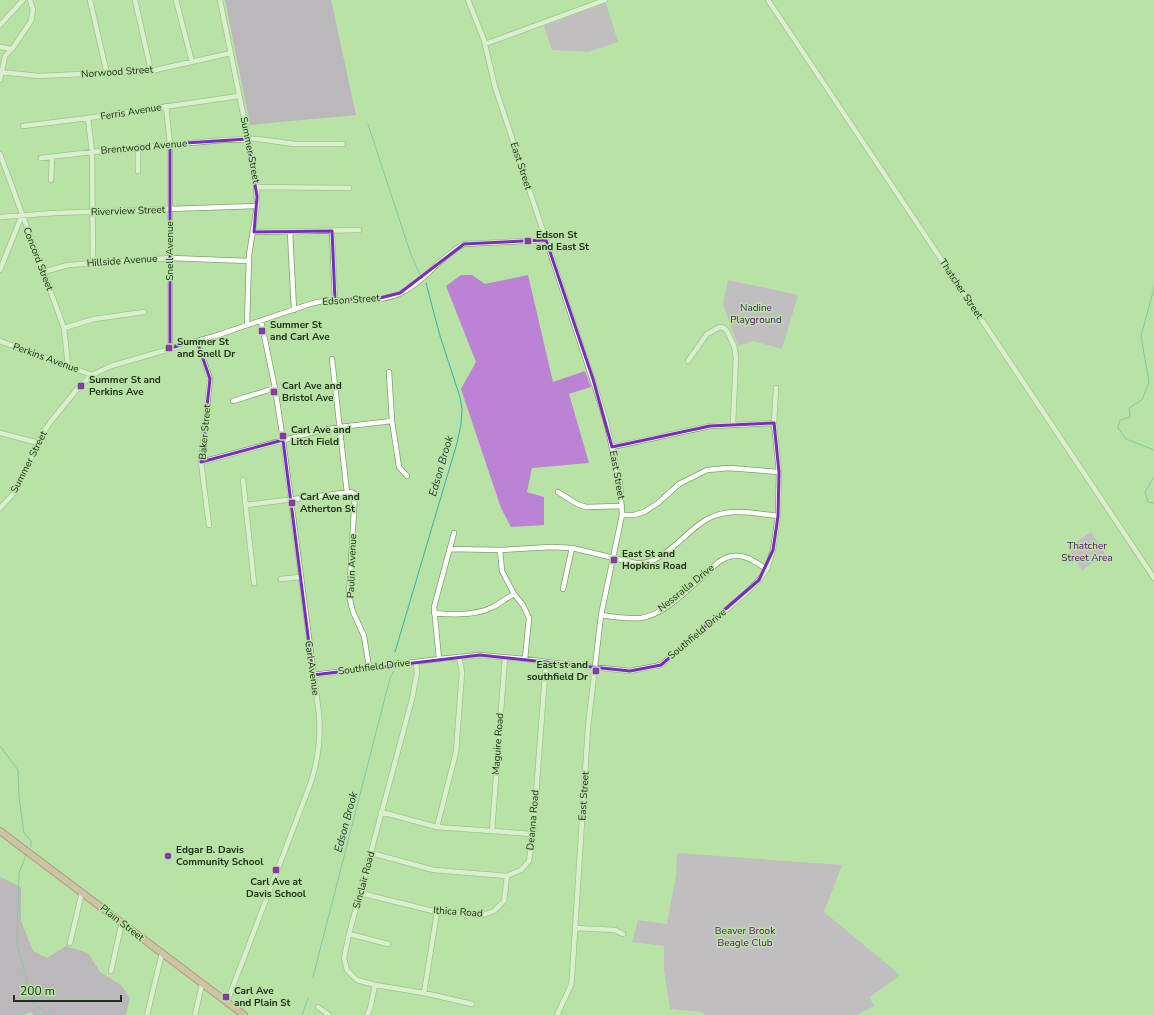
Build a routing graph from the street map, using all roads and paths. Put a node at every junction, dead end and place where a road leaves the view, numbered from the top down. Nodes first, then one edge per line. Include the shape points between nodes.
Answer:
1 (23, 0) edge
2 (30, 0) edge
3 (90, 0) edge
4 (134, 0) edge
5 (176, 0) edge
6 (220, 0) edge
7 (468, 0) edge
8 (605, 0) edge
9 (768, 0) edge
10 (0, 25) edge
11 (485, 44) junction
12 (0, 47) edge
13 (12, 49) junction
14 (230, 53) junction
15 (192, 62) junction
16 (151, 71) junction
17 (1, 72) junction
18 (107, 74) junction
19 (0, 80) edge
20 (239, 96) junction
21 (166, 106) junction
22 (88, 118) junction
23 (23, 126) dead end
24 (248, 139) junction
25 (170, 144) junction
26 (343, 144) dead end
27 (138, 147) junction
28 (92, 152) junction
29 (0, 154) edge
30 (52, 157) junction
31 (41, 158) dead end
32 (138, 171) dead end
33 (51, 180) dead end
34 (257, 187) junction
35 (349, 188) dead end
36 (257, 206) junction
37 (170, 210) junction
38 (92, 212) junction
39 (22, 215) junction
40 (0, 217) edge
41 (359, 230) dead end
42 (332, 231) junction
43 (254, 232) junction
44 (290, 232) junction
45 (546, 240) junction
46 (170, 258) junction
47 (249, 261) junction
48 (93, 263) junction
49 (0, 270) edge
50 (43, 272) junction
51 (335, 300) junction
52 (294, 310) junction
53 (144, 312) dead end
54 (261, 321) junction
55 (247, 325) junction
56 (64, 328) junction
57 (0, 341) edge
58 (197, 341) junction
59 (170, 348) junction
60 (332, 358) dead end
61 (688, 361) dead end
62 (68, 366) junction
63 (389, 372) dead end
64 (92, 375) junction
65 (275, 388) junction
66 (776, 388) dead end
67 (233, 401) dead end
68 (392, 421) junction
69 (774, 423) junction
70 (733, 424) junction
71 (340, 427) junction
72 (0, 433) edge
73 (283, 440) junction
74 (39, 443) junction
75 (612, 447) junction
76 (201, 462) junction
77 (779, 472) junction
78 (407, 476) dead end
79 (243, 480) dead end
80 (347, 492) junction
81 (558, 492) dead end
82 (291, 499) junction
83 (246, 505) junction
84 (622, 506) junction
85 (0, 508) edge
86 (622, 515) junction
87 (778, 516) junction
88 (209, 525) dead end
89 (454, 533) dead end
90 (572, 548) junction
91 (450, 549) junction
92 (500, 550) junction
93 (613, 558) junction
94 (766, 569) junction
95 (301, 577) junction
96 (1154, 578) edge
97 (281, 579) dead end
98 (254, 583) dead end
99 (563, 589) dead end
100 (514, 594) junction
101 (434, 613) junction
102 (601, 615) junction
103 (460, 657) junction
104 (505, 657) junction
105 (439, 659) junction
106 (525, 659) junction
107 (416, 662) junction
108 (546, 662) junction
109 (369, 667) junction
110 (594, 667) junction
111 (313, 675) junction
112 (381, 812) junction
113 (436, 827) junction
114 (0, 831) edge
115 (492, 831) junction
116 (533, 834) junction
117 (371, 853) junction
118 (506, 876) junction
119 (82, 892) junction
120 (360, 893) junction
121 (438, 912) junction
122 (122, 922) junction
123 (575, 928) junction
124 (349, 934) junction
125 (623, 934) dead end
126 (70, 944) dead end
127 (388, 944) dead end
128 (162, 953) junction
129 (110, 971) dead end
130 (202, 984) junction
131 (375, 985) junction
132 (424, 993) junction
133 (227, 1002) junction
134 (472, 1004) dead end
135 (318, 1007) dead end
136 (147, 1015) edge
137 (195, 1015) edge
138 (244, 1015) edge
139 (329, 1015) edge
140 (367, 1015) edge
141 (557, 1015) edge

1 - 10 street
2 - 13 street via 33,10 31,21
3 - 18 street
4 - 16 street
5 - 15 street
6 - 14 street, Summer Street
7 - 11 street, East Street
8 - 11 street
9 - 96 street, Thatcher Street
11 - 45 street, East Street via 495,87
12 - 13 street
13 - 17 street via 5,56
14 - 15 street, Norwood Street
14 - 20 street, Summer Street
15 - 16 street, Norwood Street
16 - 18 street, Norwood Street
17 - 18 street, Norwood Street via 38,76
17 - 19 street
20 - 21 street, Ferris Avenue
20 - 24 street, Summer Street
21 - 22 street, Ferris Avenue
21 - 25 street, Snell Avenue
22 - 23 street, Ferris Avenue
22 - 28 street
24 - 25 street, Brentwood Avenue
24 - 26 street, Brentwood Avenue via 294,144
24 - 34 street, Summer Street
25 - 27 street, Brentwood Avenue
25 - 37 street, Snell Avenue
27 - 28 street, Brentwood Avenue
27 - 32 street
28 - 30 street, Brentwood Avenue
28 - 38 street
29 - 39 street, Concord Street
30 - 31 street, Brentwood Avenue
30 - 33 street
34 - 35 street
34 - 36 street, Summer Street
36 - 37 street, Riverview Street
36 - 43 street, Summer Street
37 - 38 street, Riverview Street
37 - 46 street, Snell Avenue
38 - 39 street, Riverview Street
38 - 48 street
39 - 40 street, Riverview Street
39 - 49 street
39 - 50 street, Concord Street
41 - 42 street
42 - 44 street
42 - 51 street
43 - 44 street
43 - 47 street, Summer Street
44 - 52 street
45 - 51 street, Edson Street via 464,244 454,249 417,283 400,293 380,298
45 - 75 street, East Street via 593,379
46 - 47 street, Hillside Avenue
46 - 48 street, Hillside Avenue
46 - 59 street, Snell Avenue
47 - 55 street, Summer Street
48 - 50 street, Hillside Avenue via 68,265
50 - 56 street, Concord Street
51 - 52 street, Edson Street via 325,300
52 - 54 street, Edson Street
53 - 56 street via 94,319
54 - 55 street, Summer Street
54 - 65 street, Carl Avenue
55 - 58 street, Summer Street
56 - 62 street, Concord Street
57 - 62 street, Perkins Avenue
58 - 59 street, Summer Street
58 - 76 street, Baker Street via 210,379
59 - 64 street, Summer Street via 111,366
60 - 71 street
61 - 70 street via 707,334 716,328 724,328 729,333 735,353
62 - 64 street, Perkins Avenue
63 - 68 street
64 - 74 street, Summer Street via 52,420
65 - 67 street
65 - 73 street, Carl Avenue
66 - 69 street, Southfield Drive
68 - 71 street
68 - 78 street via 400,467
69 - 70 street
69 - 77 street, Southfield Drive
70 - 75 street via 710,426
71 - 73 street
71 - 80 street
72 - 74 street
73 - 76 street
73 - 82 street, Carl Avenue
74 - 85 street, Summer Street via 15,492
75 - 84 street, East Street
76 - 88 street, Baker Street
77 - 86 street via 729,468 707,470 679,484 644,512
77 - 87 street, Southfield Drive
79 - 83 street
80 - 82 street
80 - 109 street, Paulin Avenue via 356,494 349,596 364,636
81 - 84 street via 577,504 586,506
82 - 83 street
82 - 95 street, Carl Avenue
83 - 98 street
84 - 86 street, East Street
86 - 93 street, East Street
87 - 93 street via 739,512 718,515 697,525 651,562 640,563
87 - 94 street, Southfield Drive via 773,550
89 - 91 street
90 - 92 street
90 - 93 street
90 - 99 street
91 - 92 street
91 - 101 street
92 - 100 street via 502,571
93 - 102 street, East Street
94 - 102 street, Nessralla Drive via 745,557 730,556 718,562 670,604 654,614 635,618
94 - 110 street, Southfield Drive via 746,593 661,665 630,670
95 - 97 street
95 - 111 street, Carl Avenue
100 - 101 street via 492,608 482,611 453,615
100 - 106 street via 529,618
101 - 105 street
102 - 110 street, East Street
103 - 104 street, Southfield Drive
103 - 105 street, Southfield Drive
103 - 113 street via 462,672 456,752
104 - 106 street, Southfield Drive
104 - 115 street, Maguire Road
105 - 107 street, Southfield Drive
106 - 108 street, Southfield Drive
107 - 109 street, Southfield Drive
107 - 112 street, Sinclair Road via 417,673 412,699
108 - 110 street, Southfield Drive
108 - 116 street, Deanna Road
109 - 111 street, Southfield Drive
110 - 123 street, East Street
111 - 133 street, Carl Avenue via 320,726 315,768
112 - 113 street
112 - 117 street, Sinclair Road
113 - 115 street
114 - 119 main road, Plain Street
115 - 116 street
116 - 118 street, Deanna Road via 529,861 521,870
117 - 118 street via 434,870
117 - 120 street, Sinclair Road
118 - 121 street, Ithica Road via 504,901 494,911 483,915
119 - 122 main road, Plain Street
119 - 126 street
120 - 121 street, Ithica Road
120 - 124 street, Sinclair Road
121 - 132 street
122 - 128 main road, Plain Street
122 - 129 street
123 - 125 street via 615,930
123 - 141 street, East Street via 571,985
124 - 127 street
124 - 131 street, Sinclair Road via 344,958 347,970 357,980
128 - 130 main road, Plain Street
128 - 136 street
130 - 133 main road, Plain Street
130 - 137 street
131 - 132 street, Sinclair Road
131 - 140 street
132 - 134 street, Sinclair Road
133 - 138 main road, Plain Street
135 - 139 street

